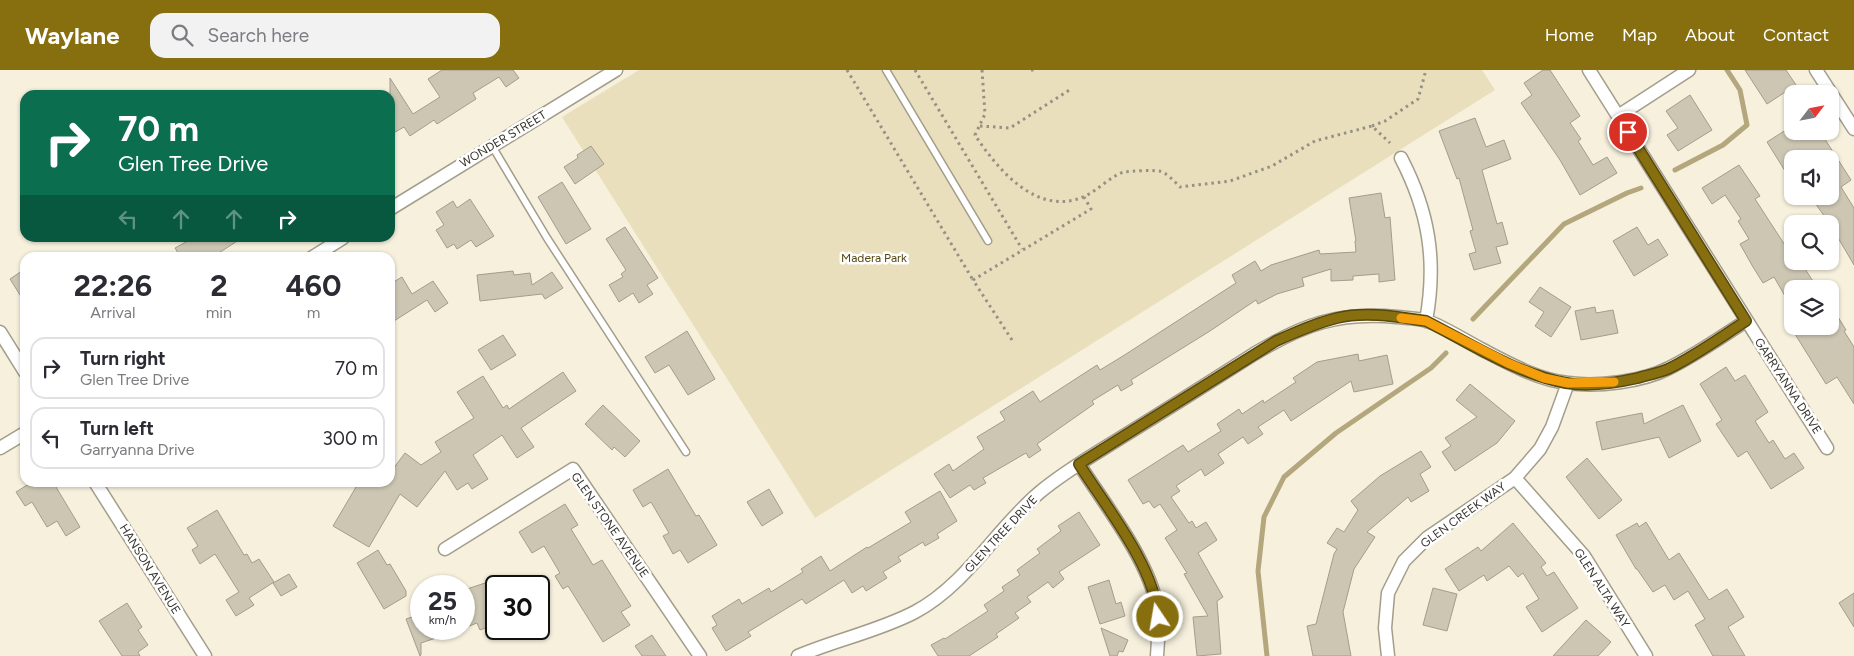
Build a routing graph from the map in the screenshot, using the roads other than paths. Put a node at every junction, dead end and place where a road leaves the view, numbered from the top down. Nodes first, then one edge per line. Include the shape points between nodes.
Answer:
1 (616, 70) edge
2 (886, 70) edge
3 (1589, 70) edge
4 (1688, 70) edge
5 (1816, 70) edge
6 (1618, 116) junction
7 (1854, 130) edge
8 (492, 146) junction
9 (1401, 158) dead end
10 (395, 206) edge
11 (988, 241) dead end
12 (336, 242) edge
13 (320, 252) edge
14 (1426, 321) junction
15 (1746, 321) junction
16 (0, 332) edge
17 (20, 364) edge
18 (1568, 383) junction
19 (20, 435) edge
20 (0, 448) edge
21 (1827, 448) dead end
22 (686, 452) dead end
23 (1079, 464) junction
24 (1515, 478) junction
25 (98, 487) edge
26 (445, 549) dead end
27 (823, 651) edge
28 (205, 656) edge
29 (700, 656) edge
30 (798, 656) edge
31 (1158, 656) edge
32 (1388, 656) edge
33 (1646, 656) edge

1 - 8 street, WONDER STREET
2 - 11 lane
3 - 6 street, GARRYANNA DRIVE
4 - 6 street
5 - 7 street
6 - 15 street, GARRYANNA DRIVE
8 - 10 street, WONDER STREET
8 - 22 lane via 547,238
9 - 14 street via 1424,215 1429,238 1432,274
12 - 13 street
14 - 18 street, GLEN TREE DRIVE via 1508,363 1544,378
14 - 23 street, GLEN TREE DRIVE via 1375,315 1339,317 1305,328 1261,350
15 - 18 street, GLEN TREE DRIVE via 1667,370 1627,381
15 - 21 street, GARRYANNA DRIVE
16 - 17 street
18 - 24 street, GLEN CREEK WAY via 1552,428 1540,449
19 - 20 street
23 - 27 street, GLEN TREE DRIVE via 1041,491 1012,518 942,594 914,612
23 - 31 street via 1143,563 1157,606
24 - 32 street, GLEN CREEK WAY via 1427,538 1404,561 1388,593 1385,628
24 - 33 street, GLEN ALTA WAY via 1584,556
25 - 28 street, HANSON AVENUE
26 - 29 street, GLEN STONE AVENUE via 573,469
27 - 30 street, GLEN TREE DRIVE

